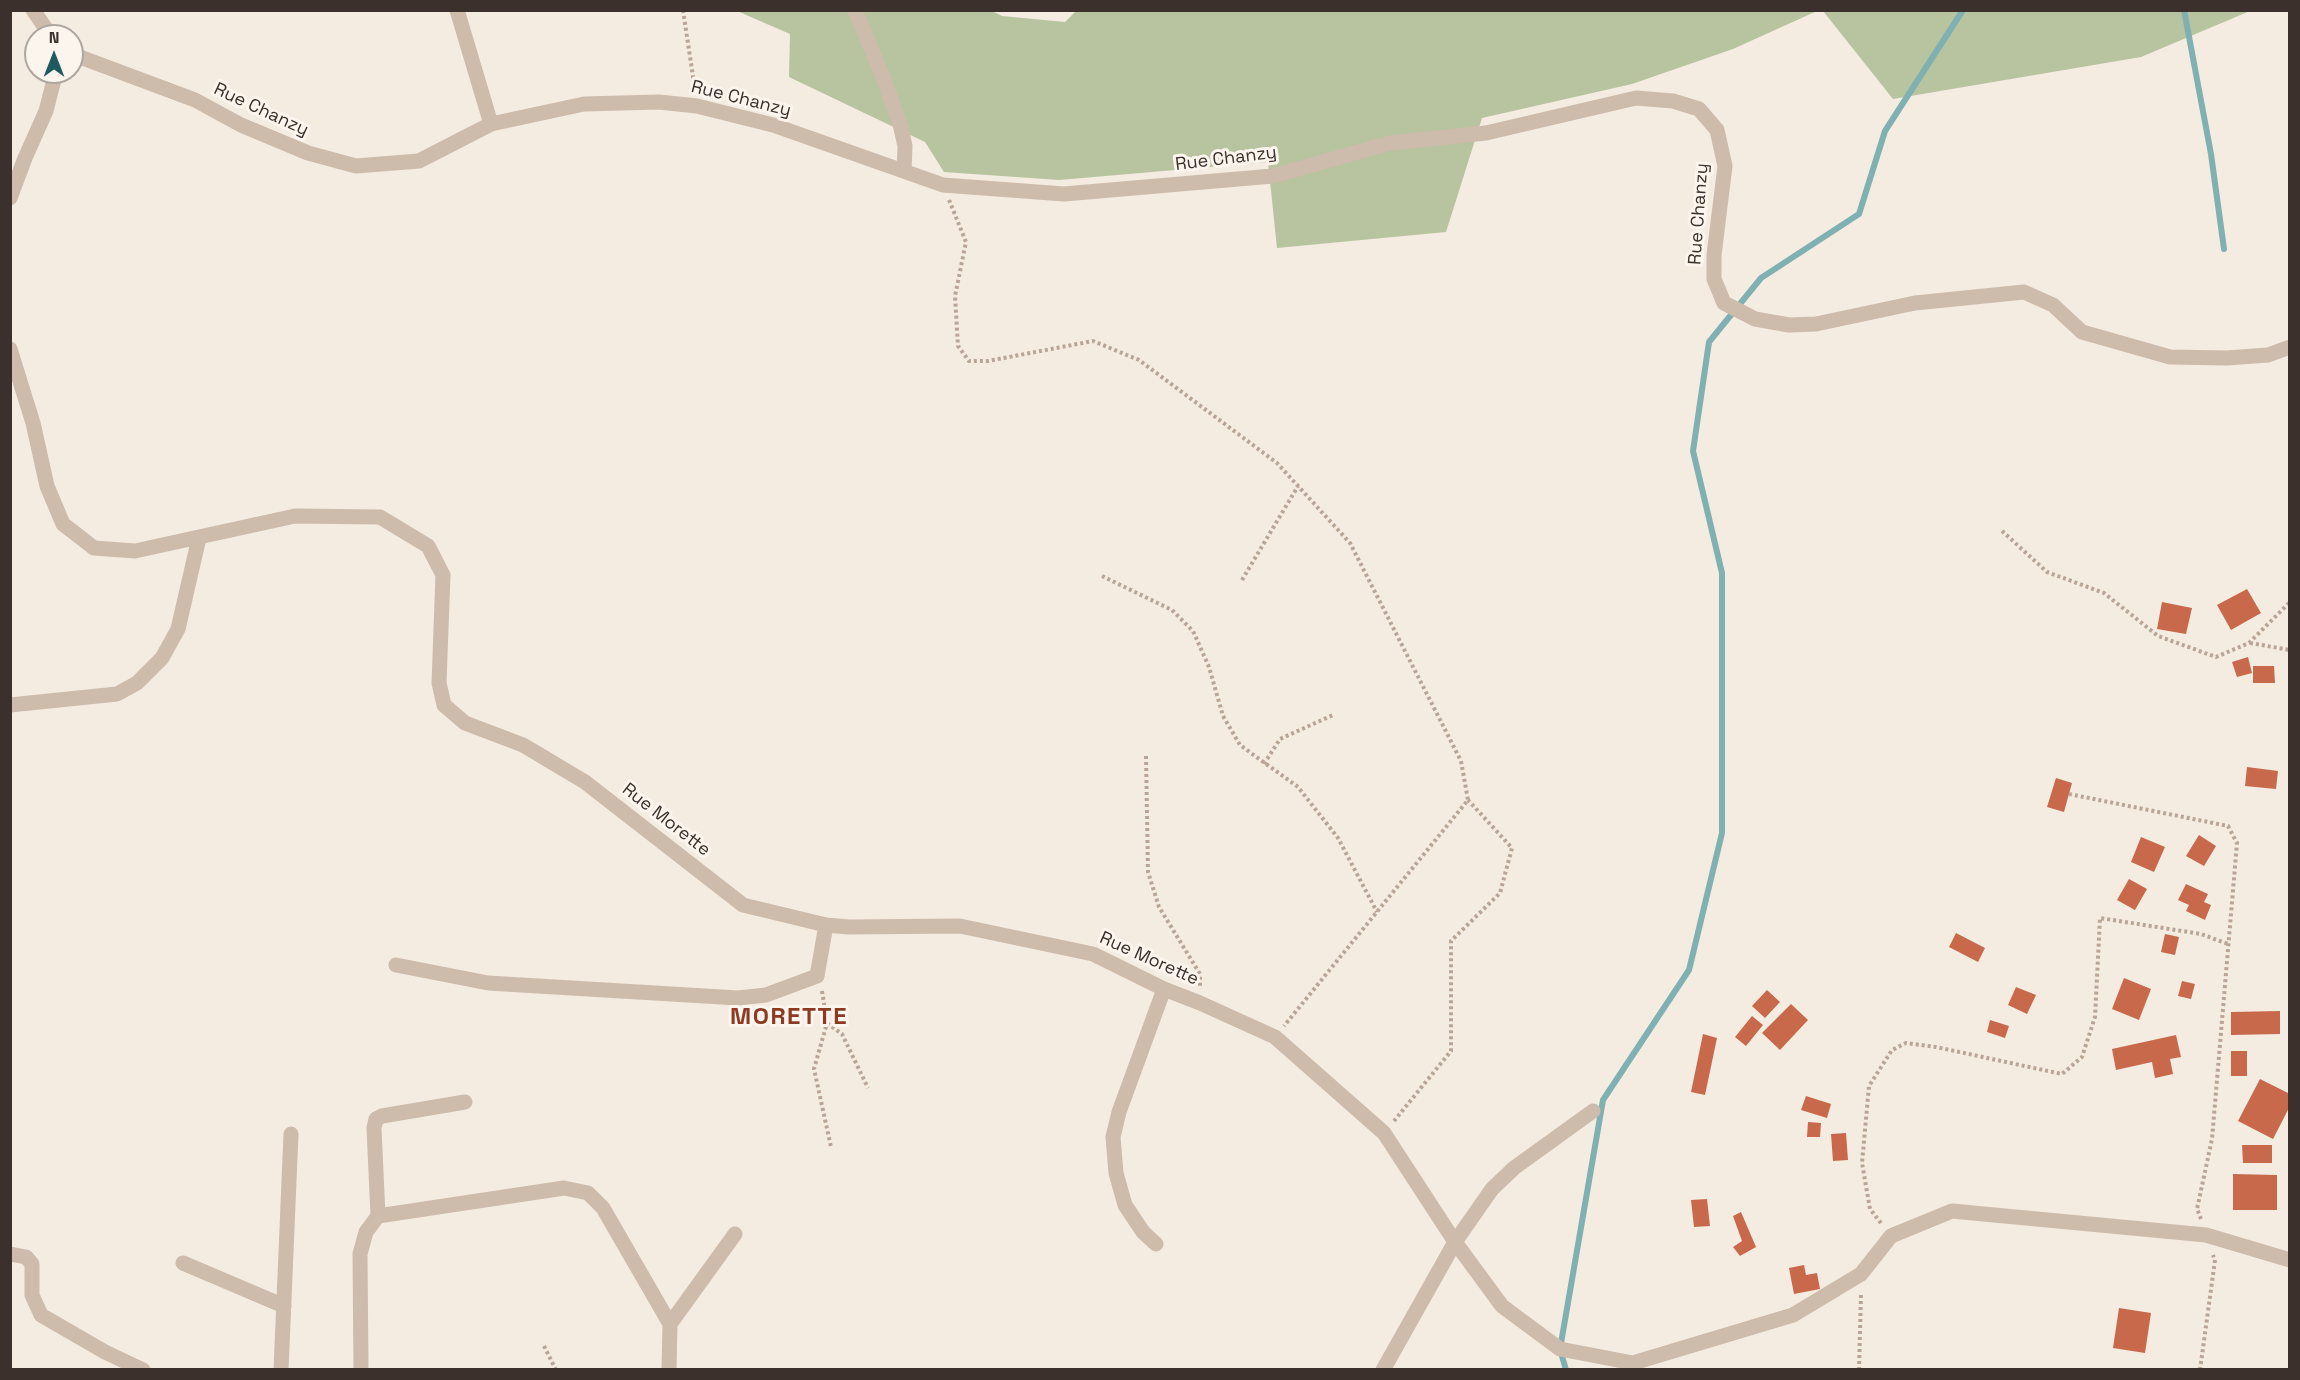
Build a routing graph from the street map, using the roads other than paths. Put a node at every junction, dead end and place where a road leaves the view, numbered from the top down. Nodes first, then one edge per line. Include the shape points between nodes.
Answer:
1 (33, 10) edge
2 (457, 10) edge
3 (855, 10) edge
4 (43, 24) edge
5 (84, 58) edge
6 (53, 84) edge
7 (491, 124) junction
8 (904, 171) junction
9 (10, 198) edge
10 (2289, 346) edge
11 (10, 349) edge
12 (199, 538) junction
13 (10, 705) edge
14 (826, 925) junction
15 (396, 965) dead end
16 (1164, 990) junction
17 (465, 1102) dead end
18 (1593, 1111) dead end
19 (291, 1134) dead end
20 (378, 1216) junction
21 (735, 1234) dead end
22 (1455, 1242) junction
23 (1156, 1244) dead end
24 (10, 1254) edge
25 (2289, 1260) edge
26 (183, 1263) dead end
27 (284, 1306) junction
28 (670, 1324) junction
29 (143, 1370) edge
30 (281, 1370) edge
31 (361, 1370) edge
32 (669, 1370) edge
33 (1383, 1370) edge

1 - 4 street
2 - 7 street
3 - 8 street via 900,124 905,146
5 - 7 street, Rue Chanzy via 195,100 241,125 308,153 356,166 419,161
6 - 9 street via 46,111
7 - 8 street, Rue Chanzy via 584,104 658,102 698,106 773,125
8 - 10 street, Rue Chanzy via 944,185 1064,195 1273,176 1390,142 1486,133 1636,98 1673,101 1699,109 1716,130 1725,166 1714,279 1724,303 1755,319 1789,325 1816,324 1915,303 2024,292 2053,305 2082,332 2170,357 2268,356
11 - 12 street, Rue Morette via 47,486 63,524 94,548 135,551
12 - 13 street via 178,629 162,658 137,683 117,694
12 - 14 street, Rue Morette via 295,516 380,517 428,546 443,575 439,684 444,705 465,723 523,745 585,782 743,905
14 - 15 street via 817,976 766,995 738,998 488,983
14 - 16 street, Rue Morette via 960,926 1093,954
16 - 22 street, Rue Morette via 1275,1037 1384,1133
16 - 23 street via 1113,1137 1116,1173 1125,1205
17 - 20 street via 376,1119
18 - 22 street via 1514,1168 1492,1189
19 - 27 street
20 - 28 street via 564,1188 588,1193 603,1209
20 - 31 street via 366,1232 360,1254
21 - 28 street
22 - 25 street, Rue Morette via 1502,1306 1560,1349 1633,1363 1793,1315 1861,1274 1891,1236 1952,1211 2206,1235
22 - 33 street
24 - 29 street via 26,1257 32,1264 32,1294 40,1315
26 - 27 street
27 - 30 street
28 - 32 street

